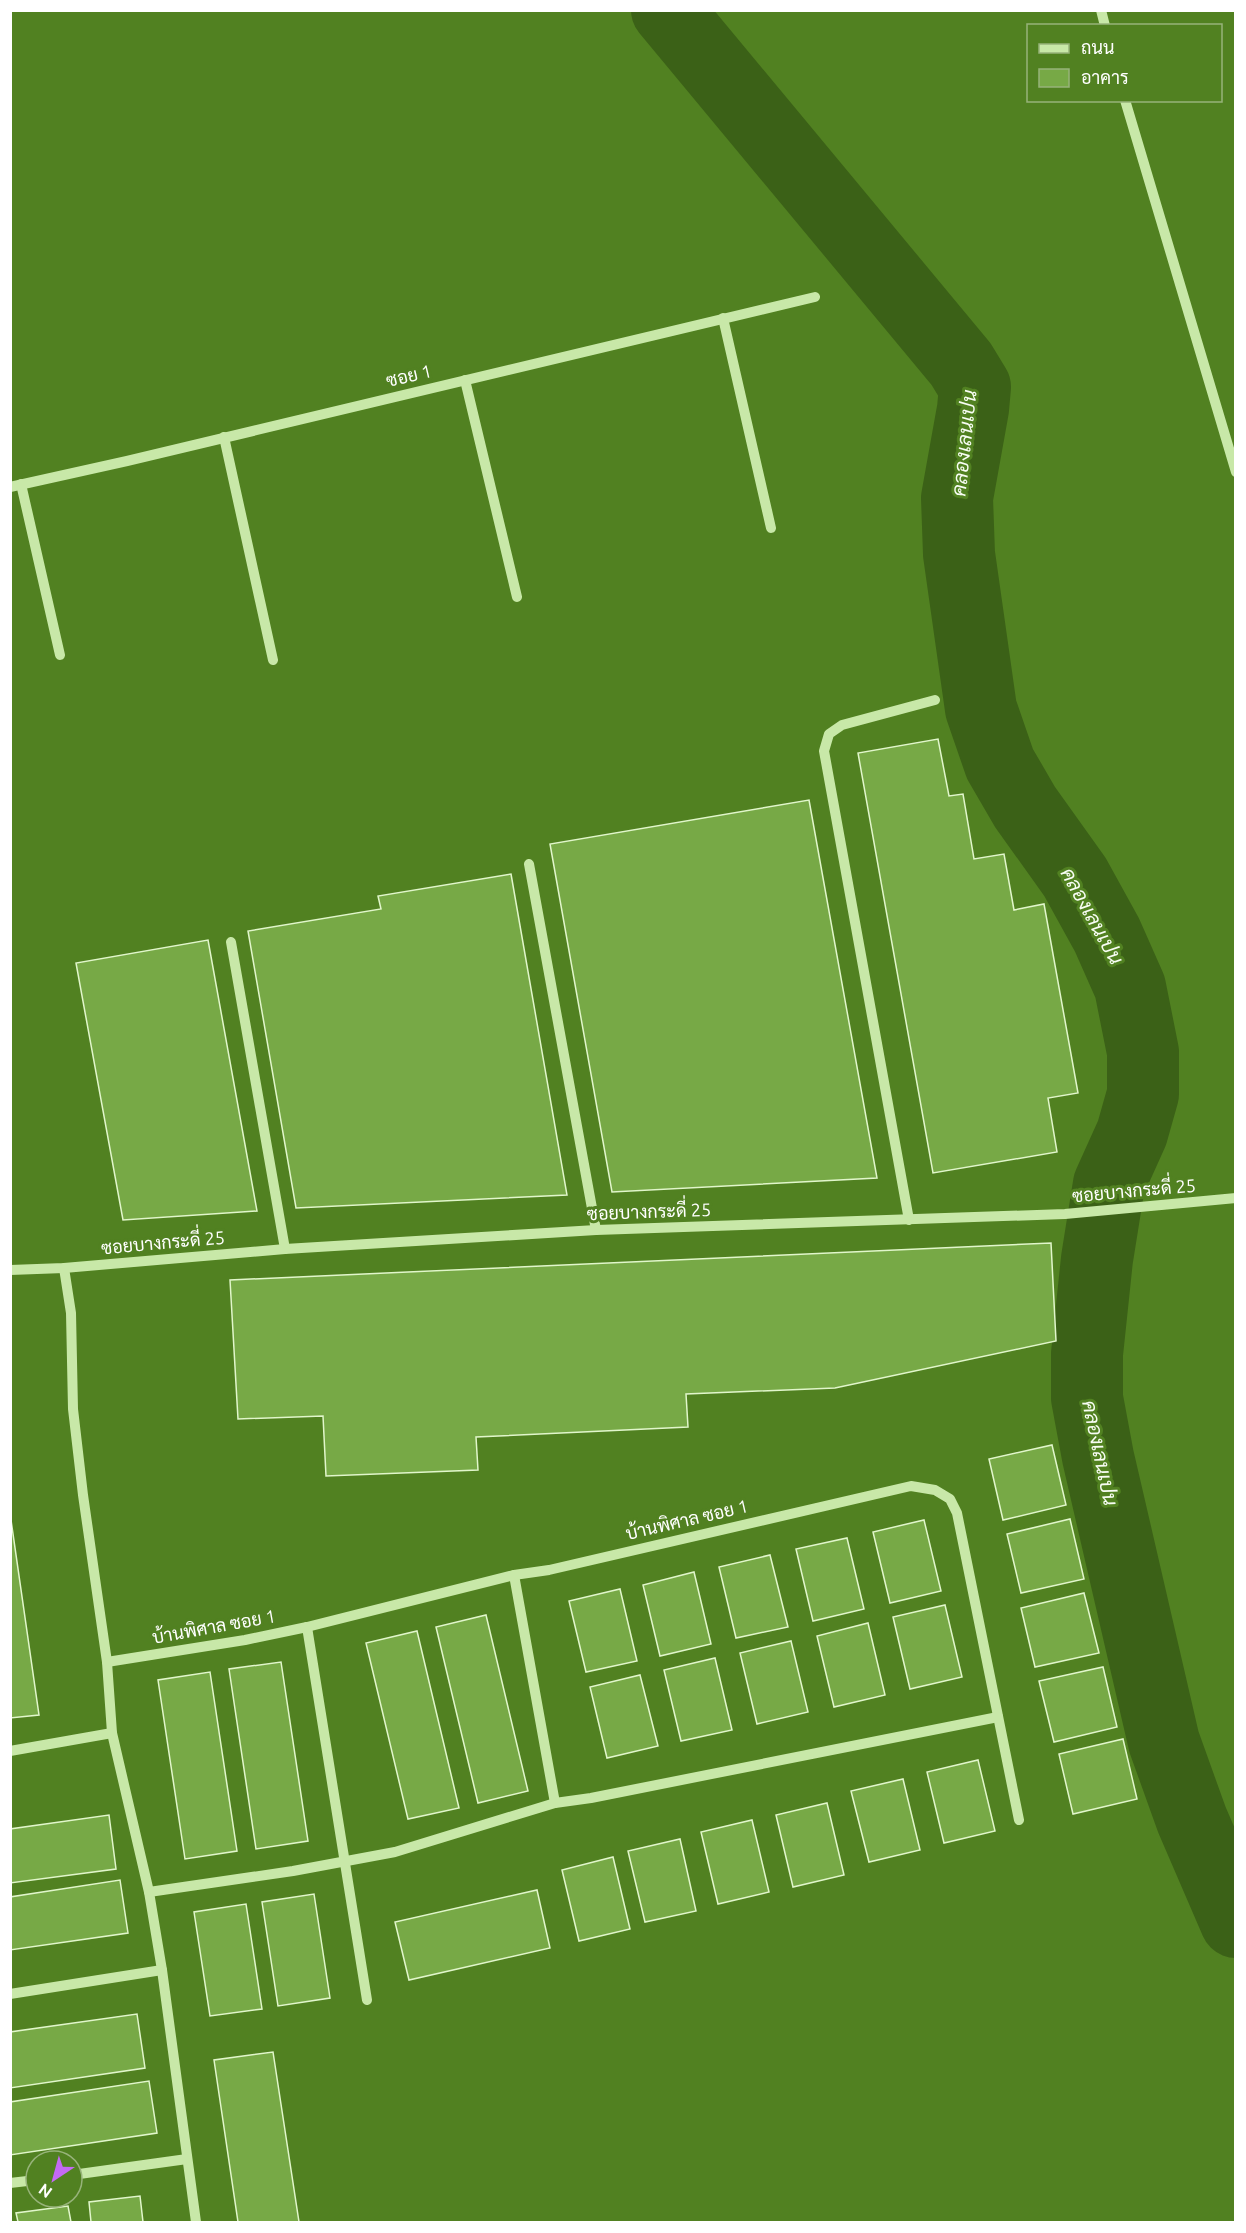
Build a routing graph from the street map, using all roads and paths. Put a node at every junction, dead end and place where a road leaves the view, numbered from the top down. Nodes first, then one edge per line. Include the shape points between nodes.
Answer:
1 (1126, 102) edge
2 (815, 297) dead end
3 (723, 318) junction
4 (465, 380) junction
5 (224, 437) junction
6 (1236, 472) edge
7 (16, 485) edge
8 (771, 528) dead end
9 (517, 597) dead end
10 (60, 655) dead end
11 (273, 660) dead end
12 (935, 700) dead end
13 (529, 864) dead end
14 (231, 942) dead end
15 (1236, 1198) edge
16 (909, 1220) junction
17 (596, 1230) junction
18 (285, 1249) junction
19 (64, 1268) junction
20 (10, 1270) edge
21 (514, 1575) junction
22 (307, 1627) junction
23 (107, 1662) junction
24 (998, 1717) junction
25 (112, 1733) junction
26 (10, 1751) edge
27 (555, 1803) junction
28 (1019, 1820) dead end
29 (345, 1861) junction
30 (149, 1892) junction
31 (162, 1970) junction
32 (10, 1994) edge
33 (367, 2000) dead end
34 (187, 2159) junction
35 (84, 2173) edge
36 (196, 2223) edge

1 - 6 street
2 - 3 street, ซอย 1
3 - 4 street, ซอย 1
3 - 8 street
4 - 5 street, ซอย 1
4 - 9 street
5 - 7 street, ซอย 1
5 - 11 street
7 - 10 street
12 - 16 street via 842,725 829,734 824,750
13 - 17 street
14 - 18 street
15 - 16 street, ซอยบางกระดี่ 25 via 1065,1214
16 - 17 street, ซอยบางกระดี่ 25
17 - 18 street, ซอยบางกระดี่ 25
18 - 19 street, ซอยบางกระดี่ 25
19 - 20 street, ซอยบางกระดี่ 25
19 - 23 street via 71,1313 73,1409 79,1465
21 - 22 street, บ้านพิศาล ซอย 1
21 - 24 street, บ้านพิศาล ซอย 1 via 911,1486 934,1490 950,1499 957,1513
21 - 27 street
22 - 23 street, บ้านพิศาล ซอย 1
22 - 29 street
23 - 25 street
24 - 27 street
24 - 28 street, บ้านพิศาล ซอย 1
25 - 26 street
25 - 30 street
27 - 29 street via 395,1852
29 - 30 street
29 - 33 street
30 - 31 street
31 - 32 street
31 - 34 street
34 - 35 street
34 - 36 street

